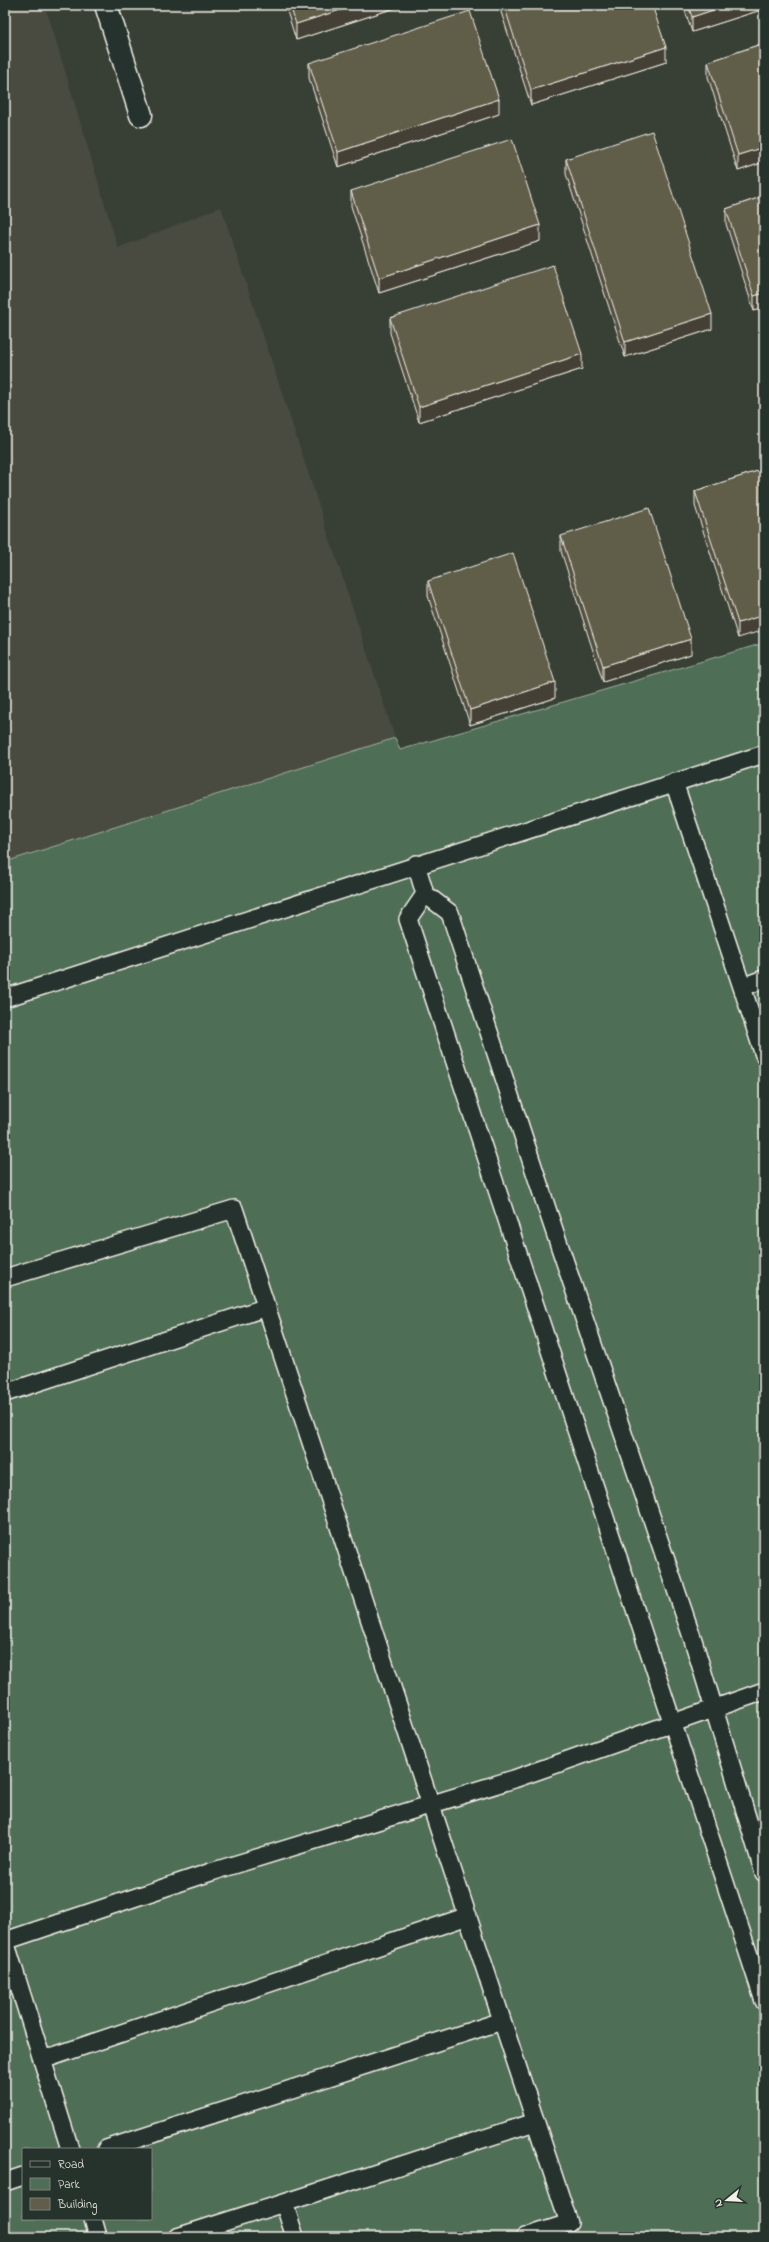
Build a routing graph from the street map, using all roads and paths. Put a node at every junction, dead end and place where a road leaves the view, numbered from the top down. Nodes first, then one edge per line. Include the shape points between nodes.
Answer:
1 (106, 5) edge
2 (140, 115) dead end
3 (764, 754) edge
4 (674, 782) junction
5 (416, 864) junction
6 (425, 894) junction
7 (764, 979) edge
8 (742, 987) junction
9 (5, 998) edge
10 (764, 1055) edge
11 (5, 1278) edge
12 (267, 1307) junction
13 (5, 1393) edge
14 (764, 1691) edge
15 (713, 1707) junction
16 (673, 1722) junction
17 (432, 1804) junction
18 (764, 1873) edge
19 (468, 1916) junction
20 (5, 1941) edge
21 (764, 2001) edge
22 (502, 2021) junction
23 (42, 2060) junction
24 (535, 2122) junction
25 (70, 2148) edge
26 (109, 2148) edge
27 (22, 2176) edge
28 (5, 2182) edge
29 (284, 2203) junction
30 (93, 2220) edge
31 (98, 2237) edge
32 (177, 2237) edge
33 (295, 2237) edge
34 (525, 2237) edge

1 - 2 street
3 - 4 lane
4 - 5 lane
4 - 8 lane
5 - 6 lane
5 - 9 lane
6 - 15 lane via 450,913 693,1640
6 - 16 lane via 408,919
7 - 8 lane
8 - 10 lane
11 - 12 lane via 234,1209
12 - 13 lane
12 - 17 lane
14 - 15 lane
15 - 16 lane
15 - 18 lane
16 - 17 lane via 514,1779
16 - 21 lane
17 - 19 lane
17 - 20 lane via 211,1872
19 - 22 lane
19 - 23 lane
20 - 23 lane
22 - 24 lane
22 - 26 lane
23 - 25 lane
24 - 29 lane
24 - 34 lane via 569,2223
27 - 28 lane
29 - 32 lane
29 - 33 lane
30 - 31 lane

